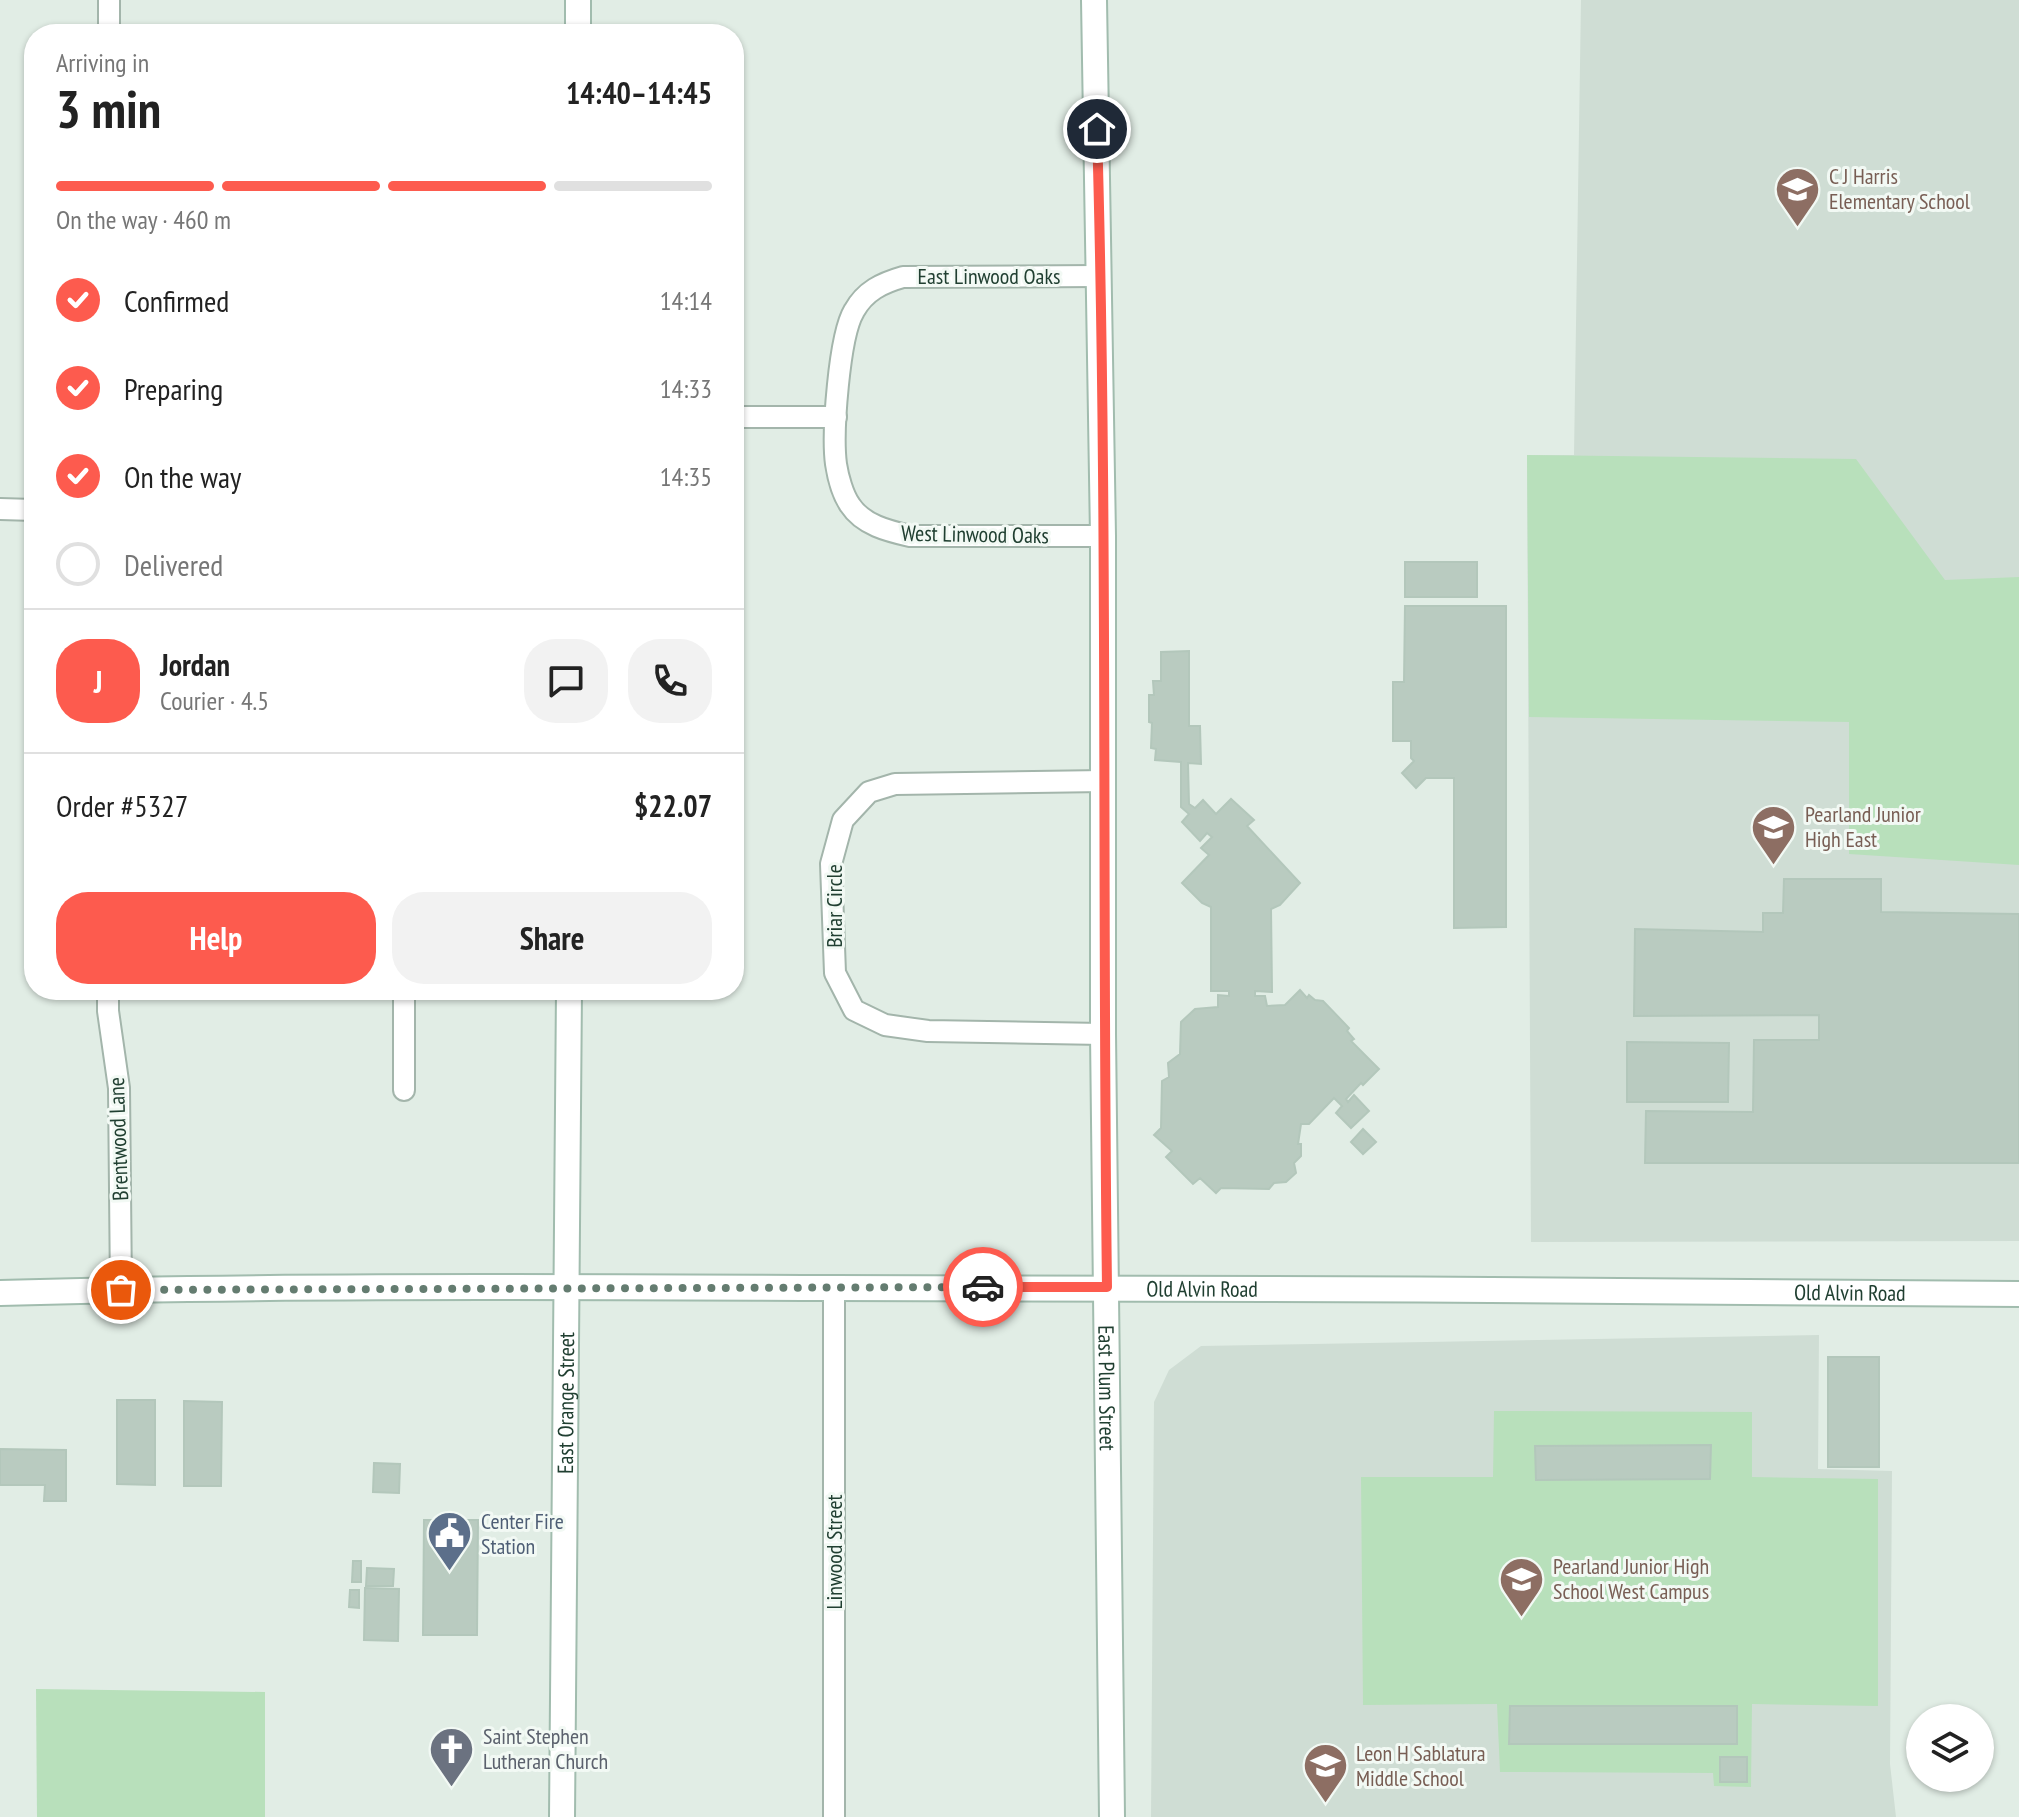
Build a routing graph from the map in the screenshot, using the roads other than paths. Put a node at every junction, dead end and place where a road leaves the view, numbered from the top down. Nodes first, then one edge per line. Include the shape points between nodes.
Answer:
1 (109, 0) edge
2 (578, 0) edge
3 (1094, 0) edge
4 (109, 24) edge
5 (578, 24) edge
6 (1100, 276) junction
7 (744, 417) edge
8 (836, 417) junction
9 (0, 509) edge
10 (24, 510) edge
11 (1103, 536) junction
12 (1104, 781) junction
13 (108, 1000) edge
14 (404, 1000) edge
15 (569, 1000) edge
16 (1103, 1034) junction
17 (404, 1090) dead end
18 (567, 1287) junction
19 (1107, 1287) junction
20 (834, 1288) junction
21 (121, 1290) junction
22 (0, 1293) edge
23 (2019, 1294) edge
24 (562, 1817) edge
25 (834, 1817) edge
26 (1112, 1817) edge

1 - 4 street
2 - 5 street
3 - 6 street, East Plum Street
6 - 8 street, East Linwood Oaks via 903,277 883,283 852,313
6 - 11 street, East Plum Street
7 - 8 street
8 - 11 street, West Linwood Oaks via 836,465 843,490 851,507 871,524 910,536
9 - 10 street
11 - 12 street, East Plum Street
12 - 16 street, East Plum Street
12 - 16 street, Briar Circle via 895,784 869,792 843,820 831,864 835,973 854,1010 885,1025 928,1031
13 - 21 street, Brentwood Lane via 119,1088
14 - 17 street
15 - 18 street, East Orange Street
16 - 19 street, East Plum Street
18 - 20 street, Old Alvin Road
18 - 21 street, Old Alvin Road
18 - 24 street, East Orange Street
19 - 20 street, Old Alvin Road
19 - 23 street, Old Alvin Road
19 - 26 street, East Plum Street
20 - 25 street, Linwood Street
21 - 22 street, Old Alvin Road

